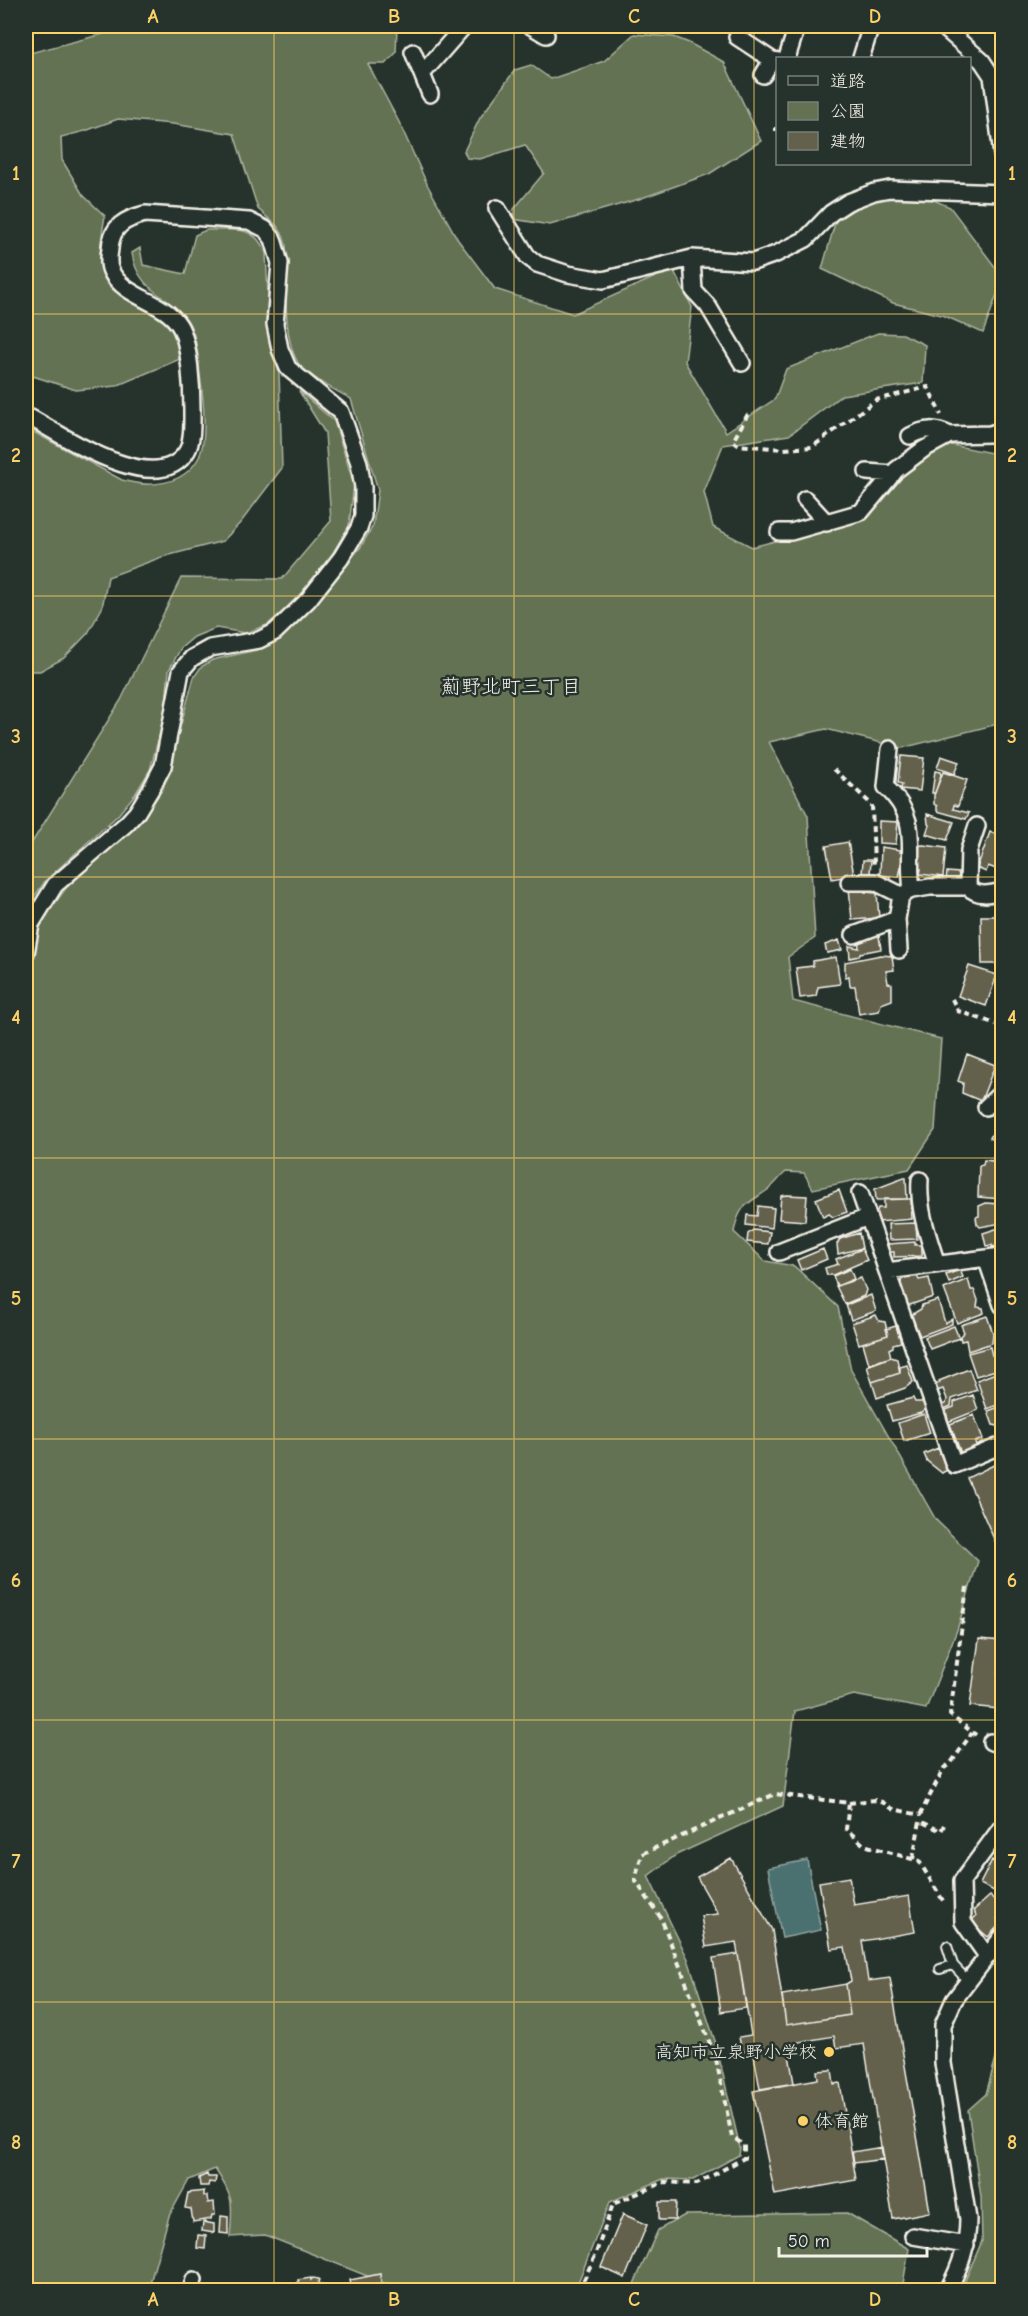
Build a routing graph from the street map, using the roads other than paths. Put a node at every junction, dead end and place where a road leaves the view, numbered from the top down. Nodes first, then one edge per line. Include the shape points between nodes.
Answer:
1 (464, 26) edge
2 (531, 26) edge
3 (797, 26) edge
4 (871, 26) edge
5 (942, 26) edge
6 (546, 35) dead end
7 (737, 37) dead end
8 (413, 52) dead end
9 (781, 57) edge
10 (861, 57) edge
11 (776, 58) edge
12 (776, 63) edge
13 (422, 74) junction
14 (763, 75) dead end
15 (430, 94) dead end
16 (1002, 155) edge
17 (1002, 193) edge
18 (497, 208) dead end
19 (692, 258) junction
20 (742, 363) dead end
21 (26, 417) edge
22 (1002, 430) edge
23 (951, 435) junction
24 (910, 436) dead end
25 (867, 472) dead end
26 (893, 474) junction
27 (805, 499) dead end
28 (826, 523) junction
29 (779, 532) dead end
30 (890, 749) dead end
31 (977, 826) dead end
32 (849, 882) dead end
33 (968, 887) junction
34 (1002, 891) edge
35 (906, 892) junction
36 (897, 919) junction
37 (854, 935) dead end
38 (899, 950) dead end
39 (26, 953) edge
40 (1002, 1092) edge
41 (986, 1107) dead end
42 (920, 1180) dead end
43 (860, 1193) dead end
44 (868, 1216) junction
45 (778, 1252) dead end
46 (1002, 1256) edge
47 (986, 1258) junction
48 (938, 1264) junction
49 (886, 1271) junction
50 (1002, 1305) edge
51 (1002, 1445) edge
52 (1001, 1828) edge
53 (1002, 1937) edge
54 (947, 1946) dead end
55 (987, 1956) junction
56 (953, 1965) junction
57 (939, 1969) dead end
58 (968, 1981) junction
59 (913, 2236) dead end
60 (966, 2245) junction
61 (948, 2290) edge

1 - 13 street
2 - 6 street
3 - 9 street
4 - 10 street
5 - 16 street via 982,61 992,76
7 - 11 street
8 - 13 street
12 - 14 street
13 - 15 street
17 - 19 street via 890,189 874,192 831,213 806,239 761,260
18 - 19 street via 528,257 568,274 603,280
19 - 20 street via 694,291 708,306
21 - 39 street via 108,459 138,469 160,470 176,462 188,450 192,425 192,389 184,338 173,317 125,287 111,271 113,231 131,217 145,214 249,221 265,230 277,246 280,263 275,324 284,360 288,368 341,412 359,463 363,516 351,543 308,600 275,632 259,640 210,648 192,658 181,671 162,766 151,789 126,824 55,885 32,924
22 - 23 street
23 - 24 street via 923,429
23 - 26 street via 924,449
25 - 26 street
26 - 28 street via 861,512
27 - 28 street
28 - 29 street
30 - 35 street via 885,787 901,802 909,820
31 - 33 street via 969,850
32 - 35 street via 874,882
33 - 34 street via 980,894
33 - 35 street
35 - 36 street
36 - 37 street
36 - 38 street
40 - 41 street
42 - 48 street via 922,1214
43 - 44 street
44 - 45 street
44 - 49 street
46 - 47 street
47 - 48 street
47 - 50 street
48 - 49 street
49 - 51 street via 954,1466
52 - 55 street via 962,1881 963,1922
53 - 55 street
54 - 56 lane
55 - 58 street
56 - 57 lane
56 - 58 lane
58 - 60 street via 946,2012 941,2036 967,2202
59 - 60 street
60 - 61 street

